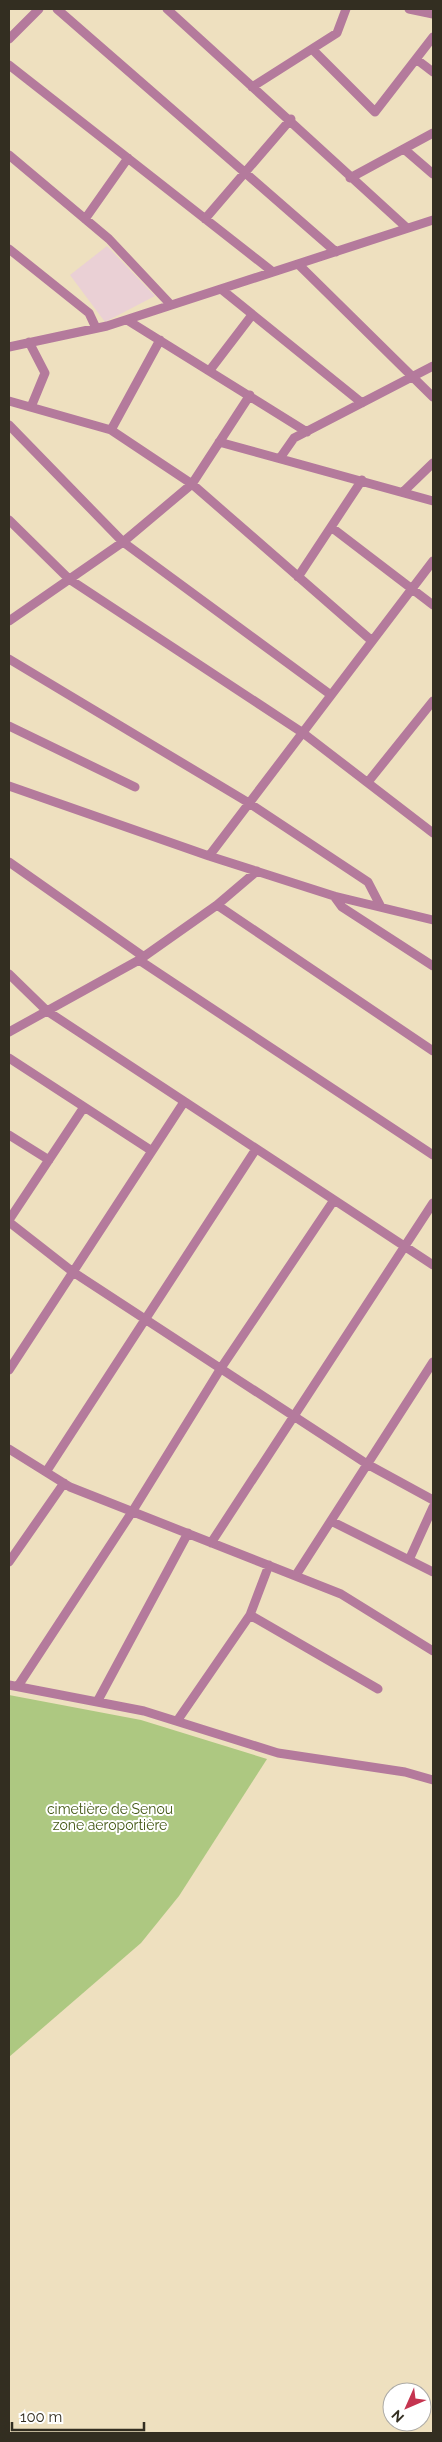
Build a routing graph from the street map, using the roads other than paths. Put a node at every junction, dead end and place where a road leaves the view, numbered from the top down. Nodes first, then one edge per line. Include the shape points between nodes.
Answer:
1 (39, 9) edge
2 (57, 9) edge
3 (167, 9) edge
4 (346, 9) edge
5 (409, 9) edge
6 (428, 12) edge
7 (433, 37) edge
8 (9, 39) edge
9 (312, 49) junction
10 (416, 59) junction
11 (9, 65) edge
12 (433, 72) edge
13 (252, 87) junction
14 (290, 120) junction
15 (433, 133) edge
16 (404, 149) junction
17 (9, 155) edge
18 (128, 158) junction
19 (245, 172) junction
20 (433, 174) edge
21 (350, 178) junction
22 (85, 219) junction
23 (205, 219) junction
24 (433, 220) edge
25 (407, 228) junction
26 (9, 249) edge
27 (336, 252) junction
28 (298, 264) junction
29 (273, 272) junction
30 (221, 289) junction
31 (171, 305) junction
32 (252, 316) junction
33 (127, 320) junction
34 (96, 328) junction
35 (160, 340) junction
36 (29, 342) junction
37 (9, 347) edge
38 (433, 366) edge
39 (210, 370) junction
40 (412, 377) junction
41 (250, 396) junction
42 (433, 398) edge
43 (9, 401) edge
44 (362, 403) junction
45 (31, 407) junction
46 (9, 425) edge
47 (111, 430) junction
48 (307, 432) junction
49 (219, 442) junction
50 (280, 458) junction
51 (433, 463) edge
52 (362, 480) junction
53 (192, 484) junction
54 (403, 492) junction
55 (433, 501) edge
56 (9, 520) edge
57 (331, 527) junction
58 (123, 542) junction
59 (433, 561) edge
60 (298, 577) junction
61 (69, 579) junction
62 (412, 589) junction
63 (433, 605) edge
64 (10, 617) edge
65 (372, 641) junction
66 (9, 658) edge
67 (332, 695) junction
68 (433, 701) edge
69 (9, 726) edge
70 (303, 733) junction
71 (368, 782) junction
72 (9, 786) edge
73 (135, 787) dead end
74 (249, 803) junction
75 (433, 833) edge
76 (209, 856) junction
77 (9, 862) edge
78 (257, 871) junction
79 (334, 896) junction
80 (218, 905) junction
81 (381, 907) junction
82 (431, 917) edge
83 (142, 958) junction
84 (433, 966) edge
85 (9, 974) edge
86 (47, 1011) junction
87 (9, 1032) edge
88 (433, 1051) edge
89 (9, 1058) edge
90 (184, 1102) junction
91 (84, 1106) junction
92 (9, 1135) edge
93 (256, 1149) junction
94 (152, 1151) junction
95 (433, 1155) edge
96 (49, 1160) junction
97 (334, 1200) junction
98 (433, 1203) edge
99 (9, 1221) edge
100 (405, 1246) junction
101 (433, 1265) edge
102 (73, 1272) junction
103 (145, 1319) junction
104 (433, 1362) edge
105 (221, 1368) junction
106 (9, 1370) edge
107 (294, 1416) junction
108 (10, 1452) edge
109 (367, 1464) junction
110 (46, 1472) junction
111 (64, 1483) junction
112 (433, 1500) edge
113 (433, 1507) edge
114 (132, 1512) junction
115 (331, 1521) junction
116 (188, 1534) junction
117 (211, 1543) junction
118 (409, 1560) junction
119 (9, 1562) edge
120 (269, 1565) junction
121 (433, 1572) edge
122 (296, 1575) junction
123 (250, 1615) junction
124 (433, 1651) edge
125 (13, 1686) edge
126 (378, 1689) dead end
127 (97, 1702) junction
128 (177, 1721) junction
129 (433, 1780) edge

1 - 8 street
2 - 19 street
3 - 13 street
4 - 9 street via 337,33
5 - 6 street
7 - 10 street
9 - 10 street via 375,112
9 - 13 street
10 - 12 street
11 - 18 street
13 - 14 street
14 - 19 street
14 - 21 street
15 - 16 street
16 - 20 street
16 - 21 street
17 - 22 street
18 - 22 street
18 - 23 street
19 - 23 street
19 - 27 street
21 - 25 street
22 - 31 street via 109,239
23 - 29 street
24 - 25 street
25 - 27 street
26 - 34 street via 89,313
27 - 28 street
28 - 29 street
28 - 40 street
29 - 30 street
30 - 31 street
30 - 32 street
31 - 33 street
32 - 39 street
32 - 44 street
33 - 34 street
33 - 35 street
34 - 36 street
35 - 39 street
35 - 47 street
36 - 37 street
36 - 45 street via 45,373
38 - 40 street
39 - 41 street
40 - 42 street
40 - 44 street
41 - 48 street
41 - 49 street
43 - 45 street
44 - 48 street
45 - 47 street
46 - 58 street
47 - 53 street
48 - 50 street via 294,438
49 - 50 street
49 - 53 street
50 - 52 street
51 - 54 street
52 - 54 street
52 - 57 street
53 - 58 street
53 - 60 street
54 - 55 street
56 - 61 street
57 - 60 street
57 - 62 street
58 - 61 street
58 - 67 street
59 - 62 street
60 - 65 street
61 - 64 street
61 - 70 street
62 - 63 street
62 - 65 street
65 - 67 street
66 - 74 street
67 - 70 street
68 - 71 street
69 - 73 street
70 - 71 street
70 - 74 street
71 - 75 street
72 - 76 street
74 - 76 street
74 - 81 street via 368,882
76 - 78 street
77 - 83 street
78 - 79 street
78 - 80 street
79 - 81 street
79 - 84 street via 342,907
80 - 83 street
80 - 88 street
81 - 82 street
83 - 86 street
83 - 95 street
85 - 86 street
86 - 87 street
86 - 90 street
89 - 91 street
90 - 93 street
90 - 94 street
91 - 94 street
91 - 96 street
92 - 96 street
93 - 97 street
93 - 103 street
94 - 102 street
96 - 99 street
97 - 100 street
97 - 105 street
98 - 100 street
99 - 102 street
100 - 101 street
100 - 107 street
102 - 103 street
102 - 106 street
103 - 105 street
103 - 110 street
104 - 109 street
105 - 107 street
105 - 114 street
107 - 109 street
107 - 117 street
108 - 110 street
109 - 112 street
109 - 115 street
110 - 111 street
111 - 114 street
111 - 119 street
113 - 118 street
114 - 116 street
114 - 125 street
115 - 118 street
115 - 122 street
116 - 117 street
116 - 127 street
117 - 120 street
118 - 121 street
120 - 122 street
120 - 123 street
122 - 124 street via 342,1594
123 - 126 street
123 - 128 street
125 - 127 street
127 - 128 street
128 - 129 street via 278,1752 406,1772

